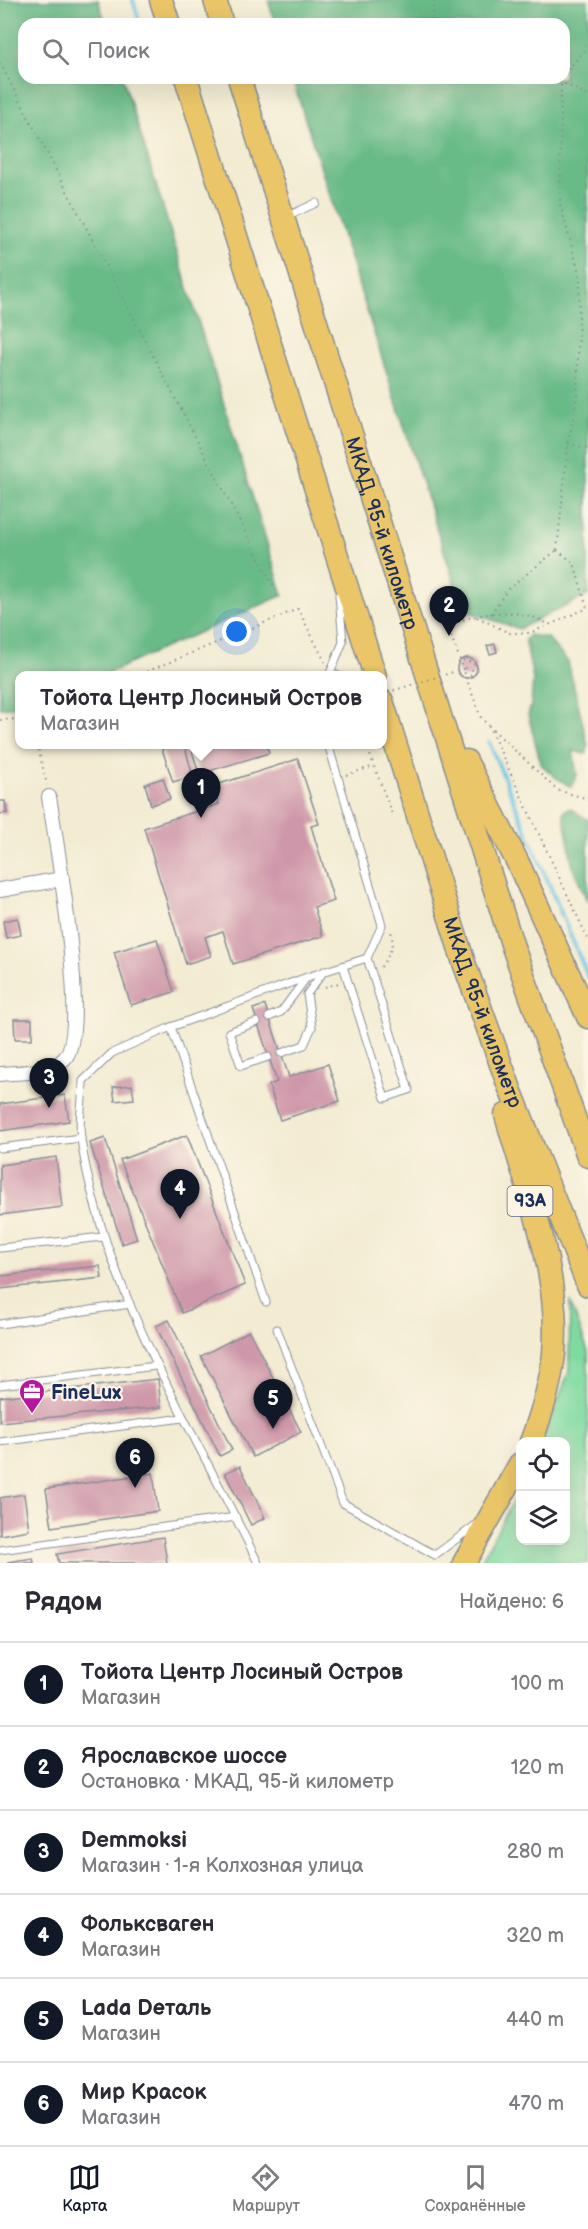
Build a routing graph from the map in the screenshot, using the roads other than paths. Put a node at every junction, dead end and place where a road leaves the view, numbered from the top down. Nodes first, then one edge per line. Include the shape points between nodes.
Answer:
1 (161, 0) edge
2 (215, 0) edge
3 (167, 18) edge
4 (220, 18) edge
5 (188, 84) edge
6 (241, 84) edge
7 (316, 203) dead end
8 (284, 218) junction
9 (330, 534) junction
10 (330, 671) edge
11 (374, 671) edge
12 (437, 703) junction
13 (387, 717) edge
14 (387, 736) edge
15 (329, 749) edge
16 (405, 774) junction
17 (50, 796) road end
18 (62, 879) junction
19 (0, 890) edge
20 (367, 958) junction
21 (464, 963) junction
22 (343, 966) junction
23 (324, 972) junction
24 (307, 976) junction
25 (269, 1017) dead end
26 (588, 1017) edge
27 (257, 1022) dead end
28 (171, 1027) junction
29 (281, 1053) dead end
30 (268, 1057) dead end
31 (0, 1074) edge
32 (81, 1138) junction
33 (0, 1148) edge
34 (588, 1156) edge
35 (103, 1237) junction
36 (0, 1248) edge
37 (588, 1284) edge
38 (266, 1302) dead end
39 (130, 1304) junction
40 (0, 1324) edge
41 (277, 1329) dead end
42 (156, 1366) junction
43 (0, 1385) edge
44 (183, 1418) junction
45 (533, 1437) edge
46 (0, 1442) edge
47 (516, 1471) edge
48 (494, 1512) junction
49 (236, 1517) junction
50 (0, 1550) edge
51 (258, 1563) edge
52 (464, 1563) edge

1 - 3 highway
2 - 4 highway
5 - 9 highway
6 - 8 highway, МКАД, 95-й километр
7 - 8 lane
8 - 12 highway, МКАД, 95-й километр
9 - 10 lane via 343,642
9 - 11 highway
12 - 26 highway via 519,865
12 - 34 highway, МКАД, 95-й километр via 513,947
13 - 16 highway, МКАД, 95-й километр
14 - 16 lane
15 - 20 lane via 382,925
16 - 21 highway, МКАД, 95-й километр
17 - 18 street
18 - 19 street
18 - 31 street via 74,999 70,1049 63,1060 45,1069
20 - 22 lane
20 - 22 lane via 409,1090 385,1098
21 - 37 highway, МКАД, 95-й километр
21 - 45 highway, 93A via 550,1279 554,1351 549,1385
22 - 23 lane
23 - 24 lane
23 - 29 lane via 307,994 312,1027 304,1045
24 - 25 lane via 281,1012
24 - 28 lane
27 - 30 lane via 229,1032 241,1066
28 - 32 lane via 112,1053 87,1075
28 - 38 lane
32 - 33 lane
32 - 35 lane
35 - 36 lane
35 - 39 lane
39 - 40 lane
39 - 42 lane
41 - 48 lane via 343,1503 435,1555
42 - 43 lane
42 - 44 lane
44 - 46 lane
44 - 49 lane
47 - 48 highway
48 - 52 highway
49 - 50 lane
49 - 51 lane

